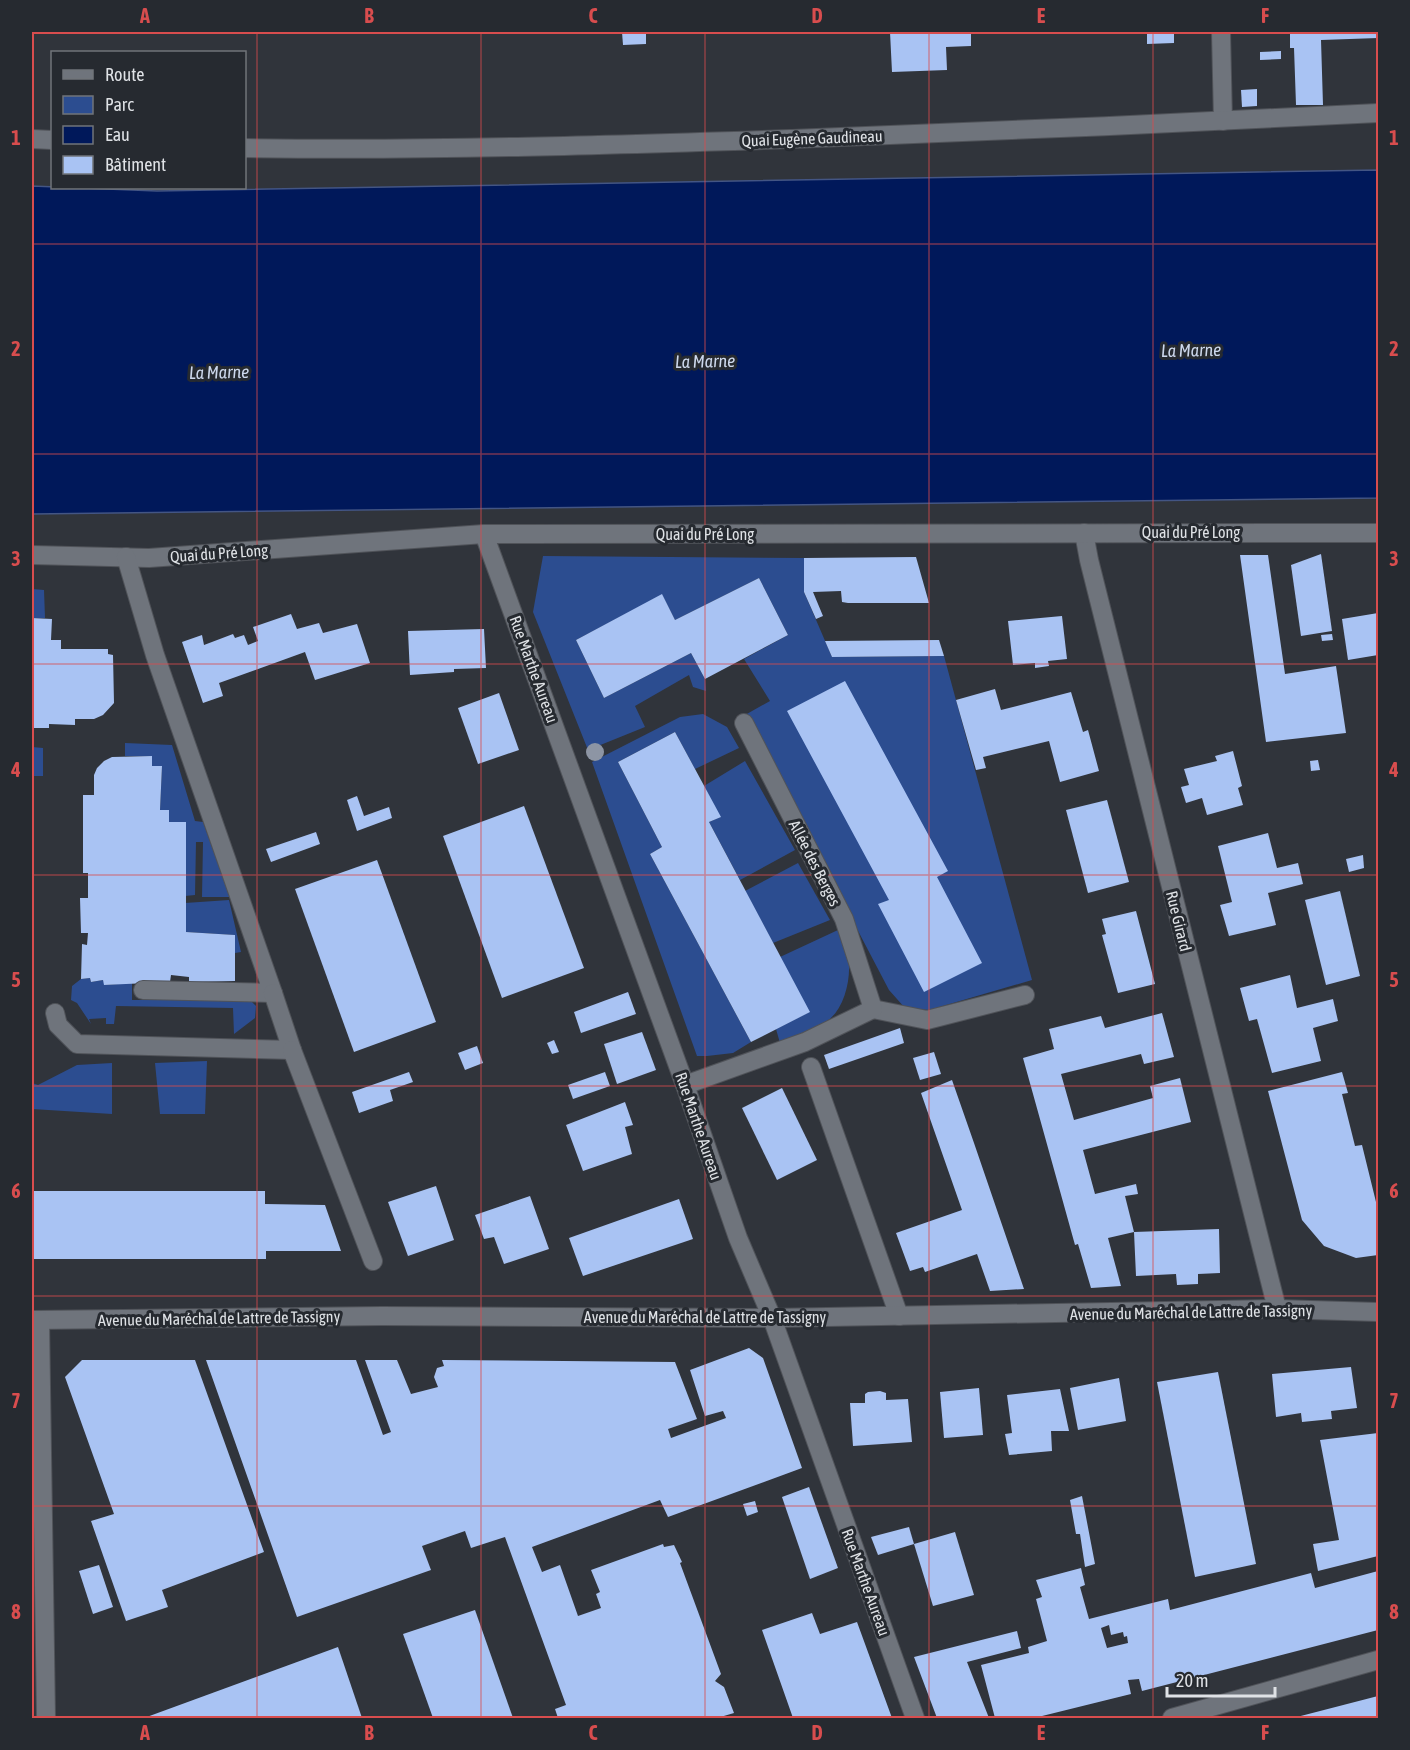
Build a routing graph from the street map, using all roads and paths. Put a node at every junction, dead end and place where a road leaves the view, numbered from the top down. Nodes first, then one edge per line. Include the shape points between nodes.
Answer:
1 (1221, 32) edge
2 (1378, 113) edge
3 (1223, 121) junction
4 (32, 139) edge
5 (51, 140) edge
6 (246, 148) edge
7 (1084, 533) junction
8 (1378, 533) edge
9 (484, 534) junction
10 (32, 555) edge
11 (126, 557) junction
12 (744, 723) dead end
13 (143, 990) dead end
14 (273, 993) junction
15 (1025, 995) dead end
16 (873, 1009) junction
17 (56, 1013) dead end
18 (292, 1050) junction
19 (811, 1066) dead end
20 (685, 1085) junction
21 (373, 1261) dead end
22 (1277, 1309) junction
23 (1378, 1312) edge
24 (899, 1316) junction
25 (772, 1318) junction
26 (36, 1320) edge
27 (1378, 1660) edge
28 (46, 1719) edge
29 (915, 1719) edge
30 (1172, 1719) edge

1 - 3 street
2 - 3 street, Quai Eugène Gaudineau
3 - 6 street, Quai Eugène Gaudineau via 601,146
4 - 5 street
7 - 8 street, Quai du Pré Long
7 - 9 street, Quai du Pré Long
7 - 22 street, Rue Girard
9 - 11 street, Quai du Pré Long
9 - 20 street, Rue Marthe Aureau
10 - 11 street, Quai du Pré Long
11 - 14 street via 155,655
12 - 16 street, Allée des Berges via 844,919
13 - 14 street
14 - 18 street
15 - 16 street via 927,1020
16 - 20 street via 806,1042
17 - 18 street via 58,1025 77,1044
18 - 21 street
19 - 24 street
20 - 25 street, Rue Marthe Aureau via 738,1238
22 - 23 street, Avenue du Maréchal de Lattre de Tassigny
22 - 24 street, Avenue du Maréchal de Lattre de Tassigny
24 - 25 street, Avenue du Maréchal de Lattre de Tassigny
25 - 26 street, Avenue du Maréchal de Lattre de Tassigny via 382,1316
25 - 29 street, Rue Marthe Aureau
26 - 28 street
27 - 30 street

